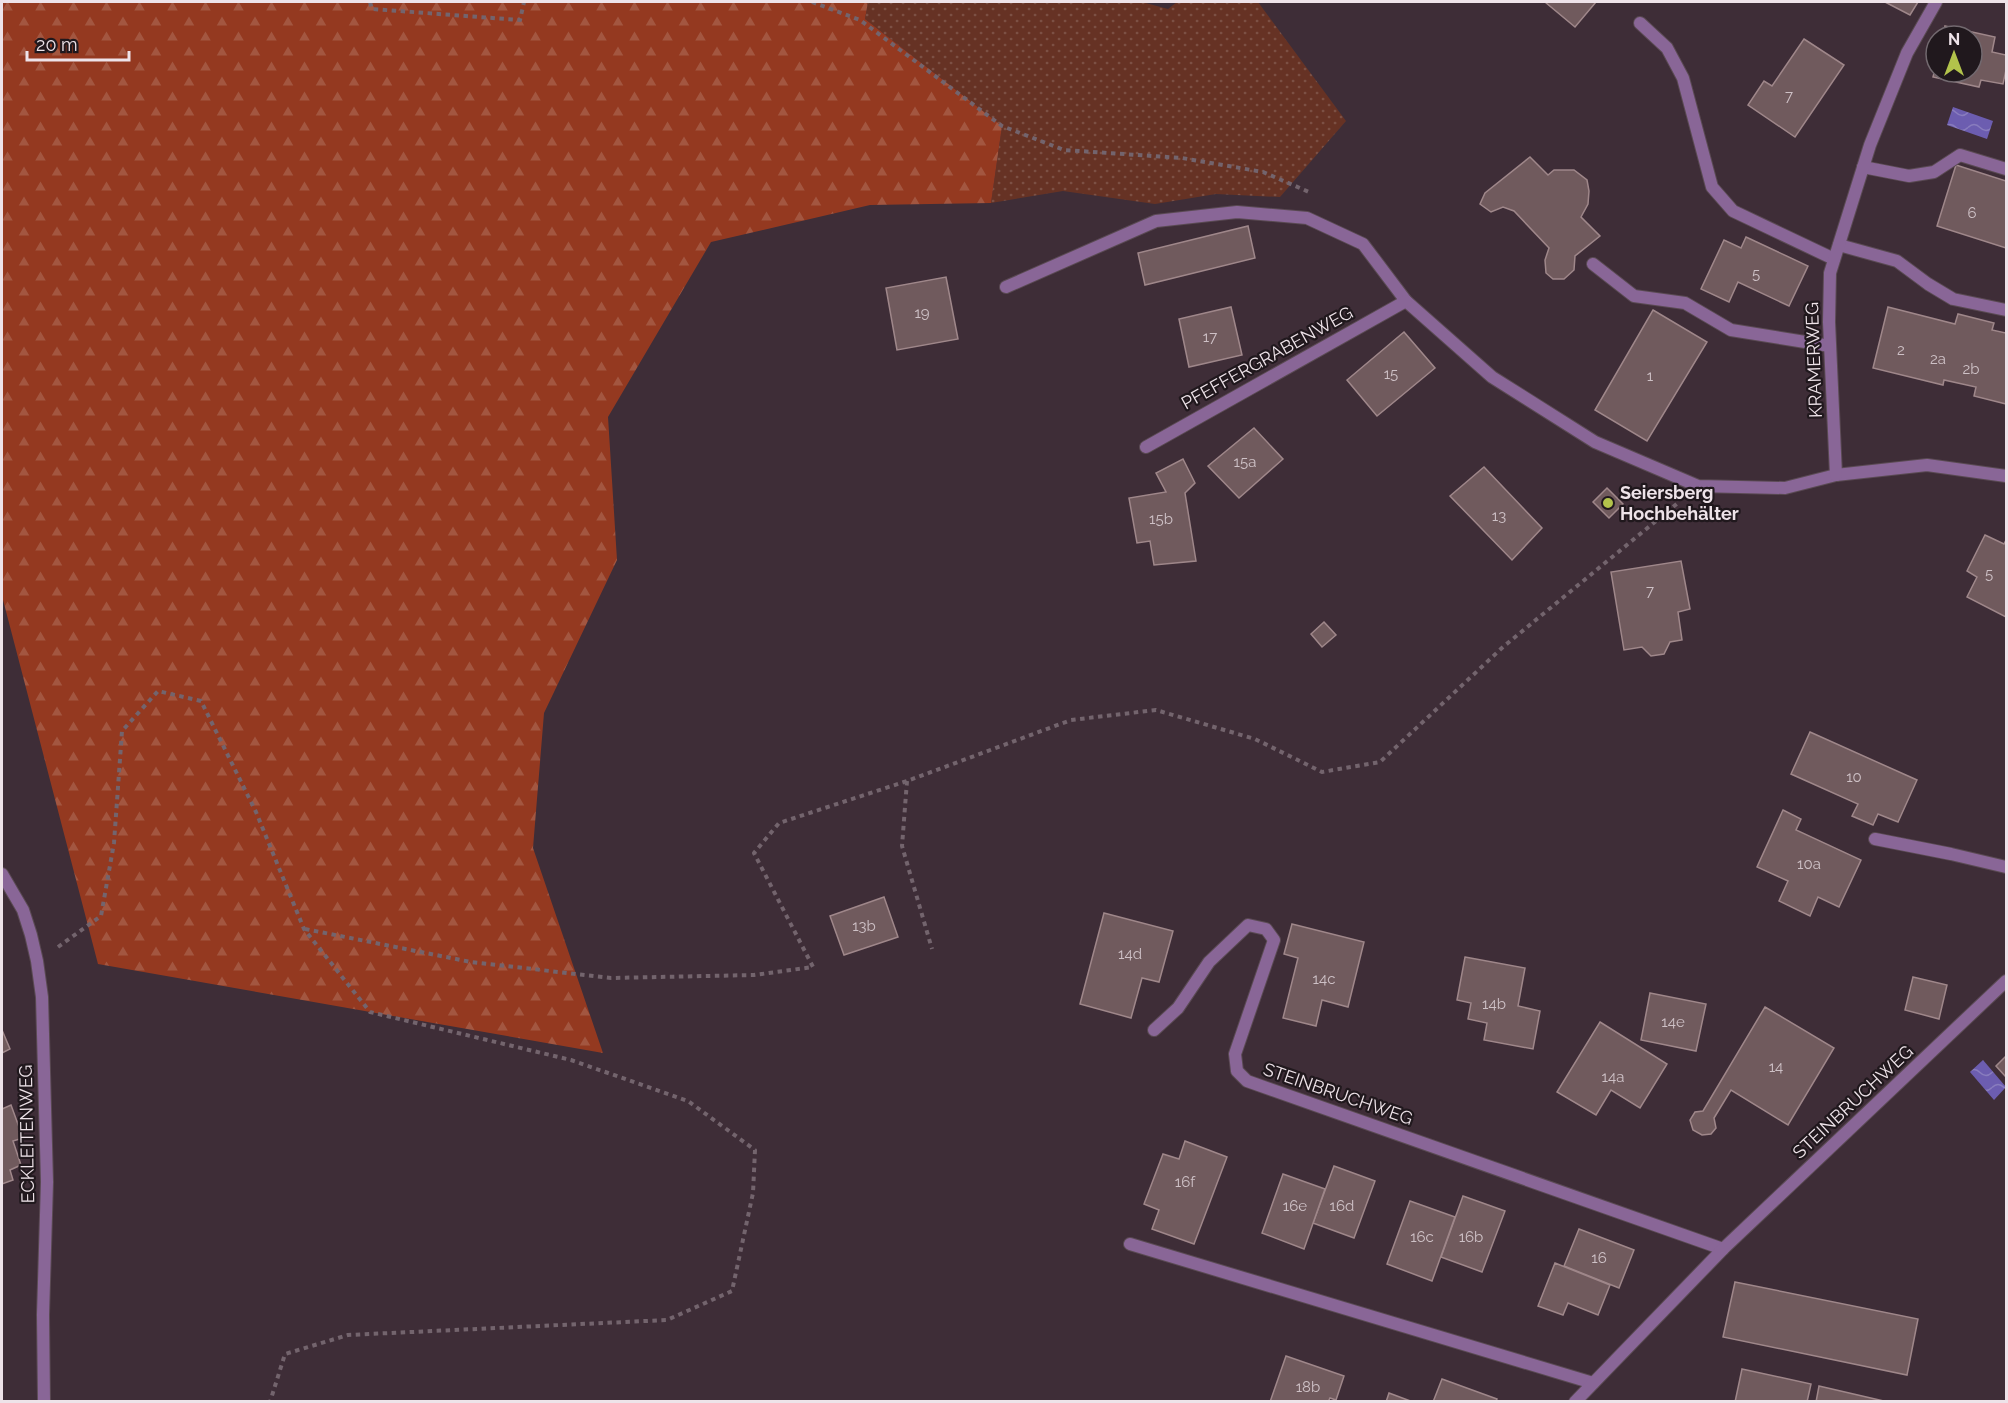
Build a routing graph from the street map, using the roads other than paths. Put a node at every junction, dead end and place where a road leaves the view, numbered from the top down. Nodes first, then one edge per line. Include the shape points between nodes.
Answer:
1 (1936, 2) edge
2 (1640, 23) dead end
3 (1863, 167) junction
4 (2007, 169) edge
5 (1839, 245) junction
6 (1834, 259) junction
7 (1593, 264) dead end
8 (1006, 287) dead end
9 (1406, 301) junction
10 (2007, 310) edge
11 (1830, 346) junction
12 (1146, 447) dead end
13 (1836, 475) junction
14 (2007, 476) edge
15 (1875, 839) dead end
16 (2007, 867) edge
17 (2, 874) edge
18 (2007, 981) edge
19 (1154, 1030) dead end
20 (1130, 1244) dead end
21 (1724, 1249) junction
22 (1593, 1383) junction
23 (44, 1401) edge
24 (1575, 1401) edge

1 - 3 street, KRAMERWEG via 1907,53
2 - 6 street via 1667,48 1683,78 1712,187 1733,211
3 - 4 street via 1909,176 1934,172 1960,155
3 - 5 street, KRAMERWEG
5 - 6 street, KRAMERWEG
5 - 10 street via 1897,261 1953,299
6 - 11 street, KRAMERWEG via 1830,273
7 - 11 street via 1634,296 1684,303 1731,330
8 - 9 street via 1156,221 1237,212 1307,218 1363,244
9 - 12 street, PFEFFERGRABENWEG
9 - 13 street via 1492,377 1594,442 1698,486 1785,489
11 - 13 street, KRAMERWEG
13 - 14 street via 1927,465
15 - 16 street
17 - 23 street, ECKLEITENWEG via 23,910 42,997 47,1182
18 - 21 street, STEINBRUCHWEG
19 - 21 street, STEINBRUCHWEG via 1178,1008 1209,962 1248,925 1266,929 1274,940 1235,1054 1237,1071 1247,1081
20 - 22 street
21 - 22 street, STEINBRUCHWEG
22 - 24 street, STEINBRUCHWEG

